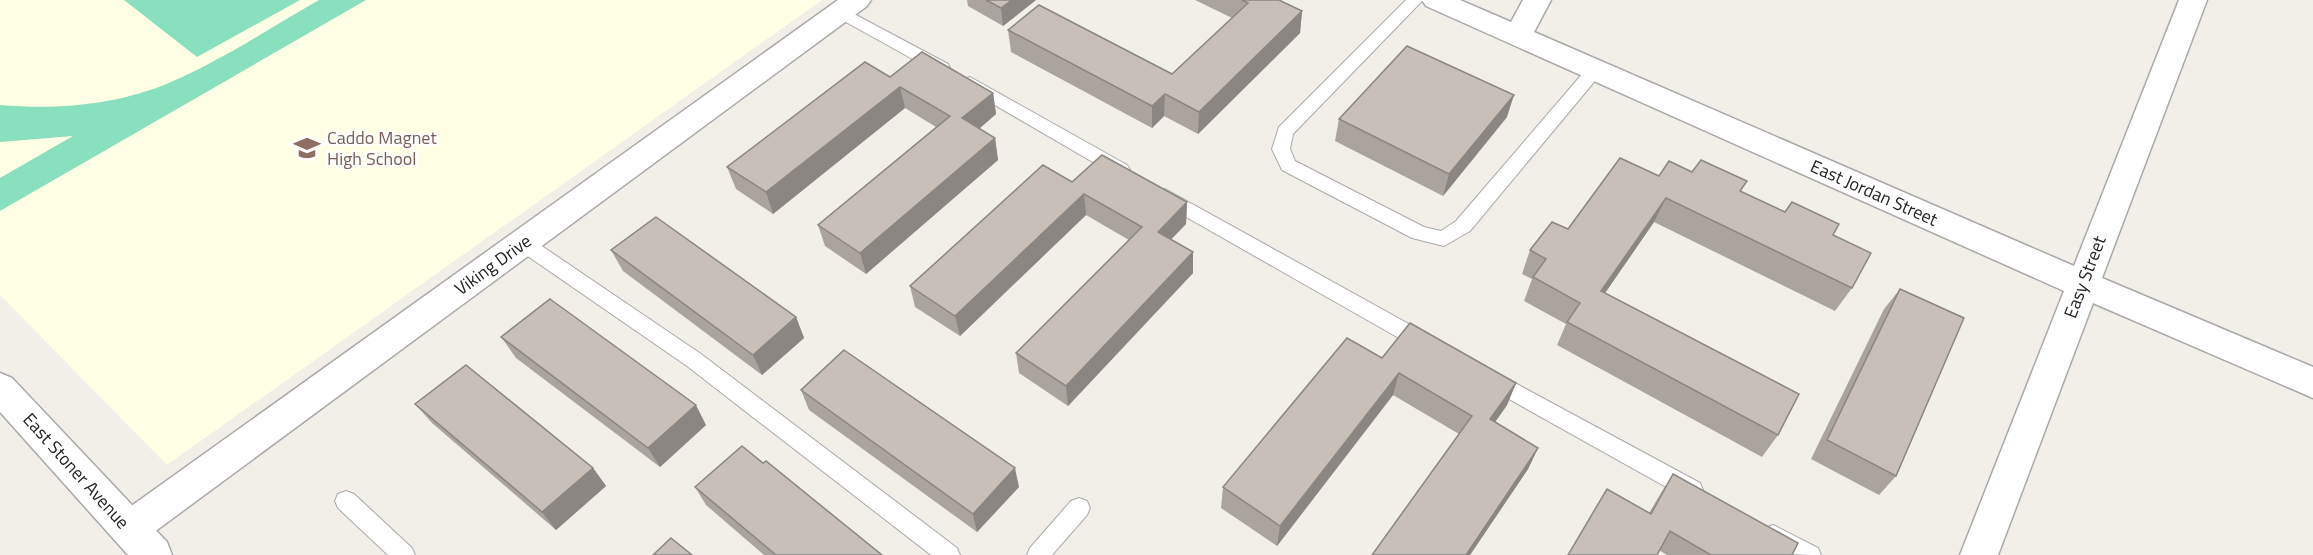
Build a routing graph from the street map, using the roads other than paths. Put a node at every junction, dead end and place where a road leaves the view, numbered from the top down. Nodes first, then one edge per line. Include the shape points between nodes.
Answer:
1 (1415, 0) edge
2 (1436, 0) edge
3 (1537, 0) edge
4 (2193, 0) edge
5 (849, 6) edge
6 (1518, 36) junction
7 (1595, 70) junction
8 (523, 243) junction
9 (2082, 284) junction
10 (1444, 353) edge
11 (1475, 370) edge
12 (2313, 383) edge
13 (0, 388) edge
14 (1705, 497) edge
15 (346, 501) dead end
16 (1079, 508) dead end
17 (1758, 526) edge
18 (141, 542) edge
19 (404, 555) edge
20 (949, 555) edge
21 (1038, 555) edge
22 (1810, 555) edge
23 (1979, 555) edge

1 - 7 lane via 1285,132 1281,148 1288,165 1419,233 1444,239 1463,226
2 - 6 street, East Jordan Street
3 - 6 street
4 - 9 street, Easy Street
5 - 8 street, Viking Drive
5 - 10 lane via 1141,182
6 - 7 street, East Jordan Street
7 - 9 street, East Jordan Street
8 - 18 street, Viking Drive
8 - 20 lane via 694,360
9 - 12 street, East Jordan Street
9 - 23 street, Easy Street
11 - 14 lane
13 - 18 street, East Stoner Avenue
15 - 19 lane
16 - 21 lane
17 - 22 lane

